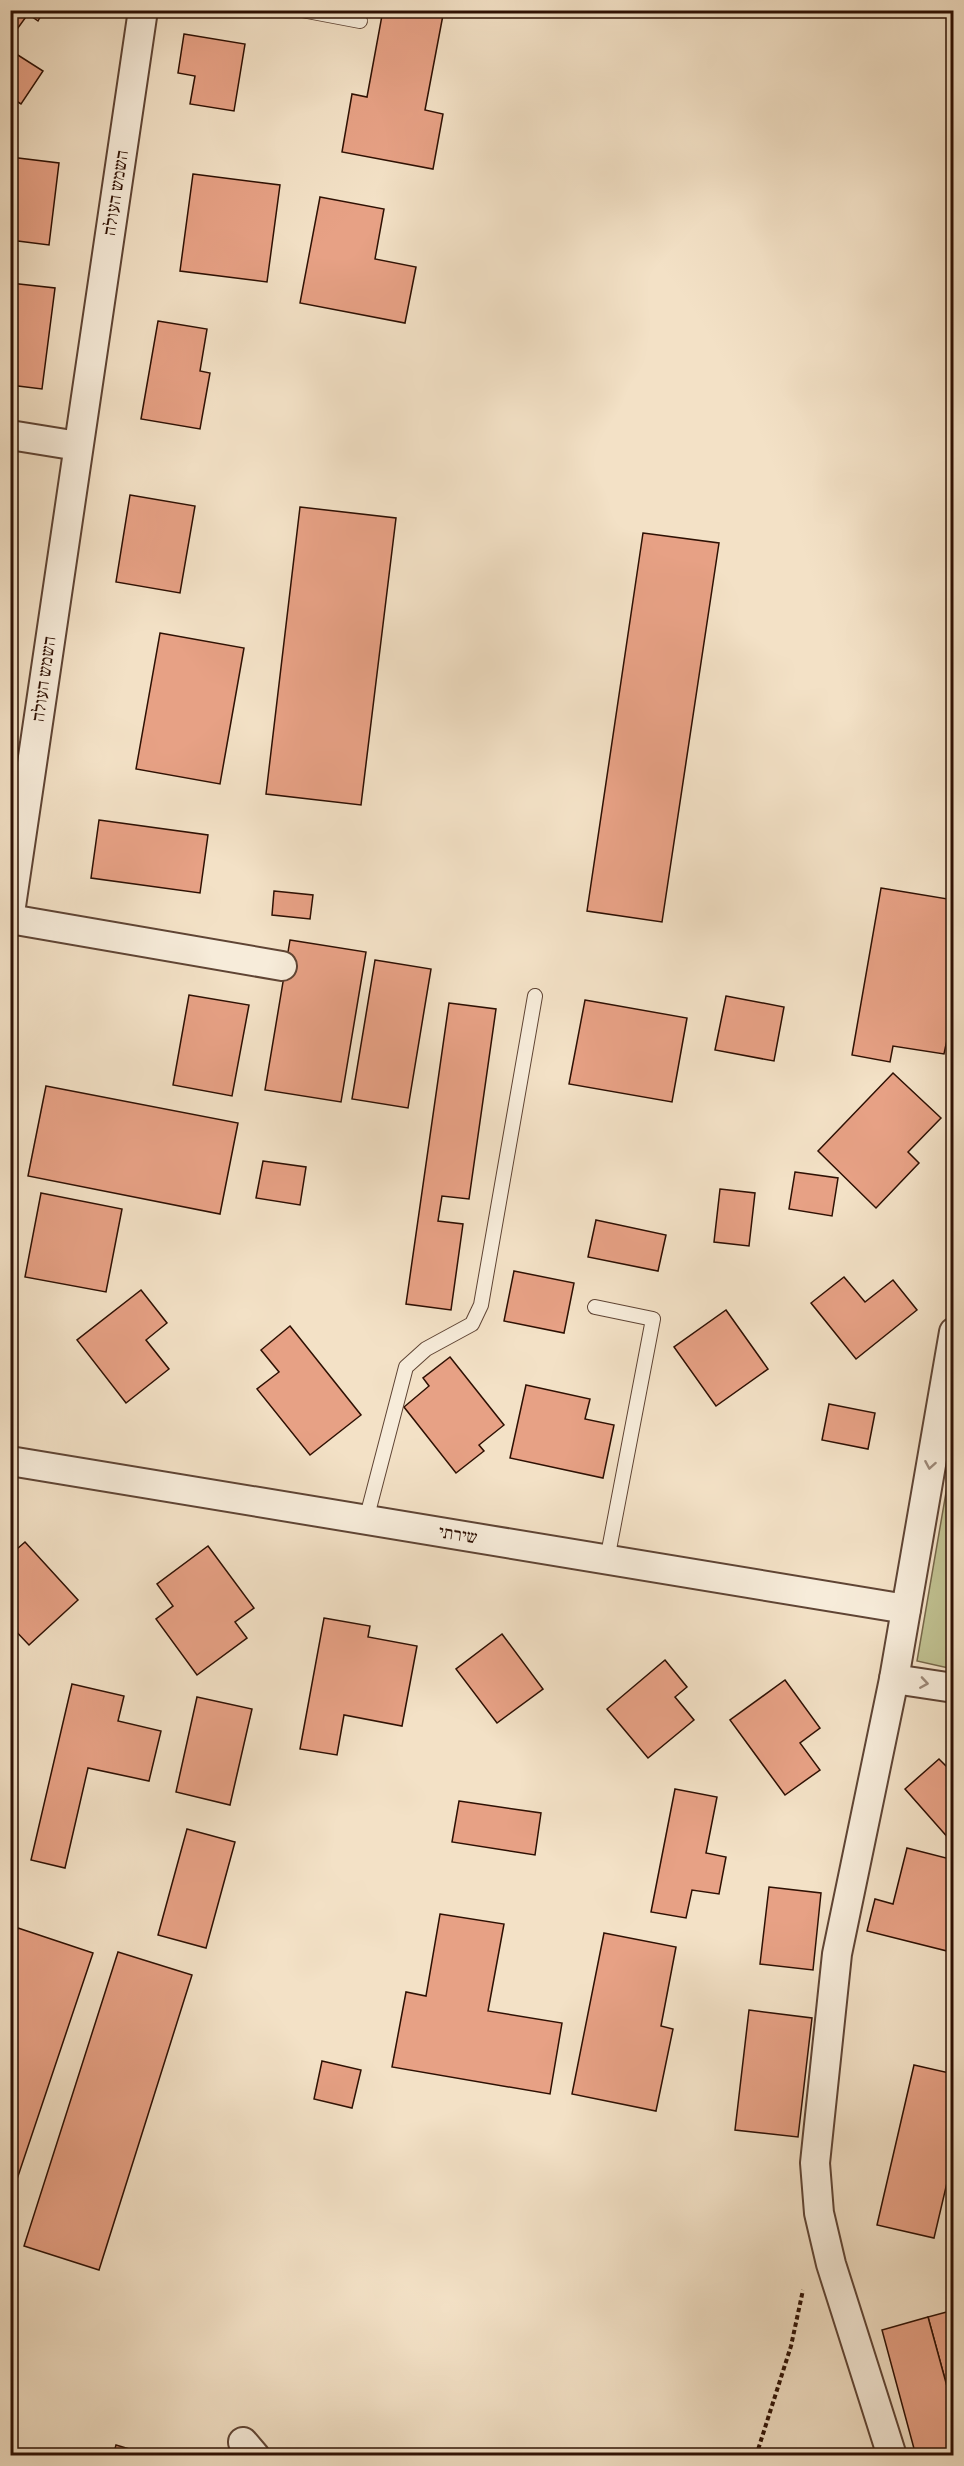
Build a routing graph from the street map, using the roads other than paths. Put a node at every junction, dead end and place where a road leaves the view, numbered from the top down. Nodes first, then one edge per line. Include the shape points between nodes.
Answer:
1 (143, 10) edge
2 (302, 10) edge
3 (360, 21) dead end
4 (10, 435) edge
5 (78, 446) junction
6 (10, 913) edge
7 (10, 919) edge
8 (282, 966) dead end
9 (535, 996) dead end
10 (596, 1307) dead end
11 (954, 1332) edge
12 (947, 1408) edge
13 (10, 1461) edge
14 (366, 1520) junction
15 (607, 1560) junction
16 (906, 1609) junction
17 (894, 1679) junction
18 (954, 1688) edge
19 (892, 2456) edge

1 - 5 street, השמש העולה
2 - 3 lane
4 - 5 street
5 - 6 street, השמש העולה
7 - 8 street
9 - 14 lane via 480,1305 472,1324 426,1349 406,1367
10 - 15 lane via 653,1319
11 - 12 street
12 -> 16 street
13 - 14 street, שירתי
14 - 15 street, שירתי
15 - 16 street, שירתי
16 - 17 street
17 -> 18 street
17 - 19 street via 837,1954 815,2163 819,2213 831,2264

